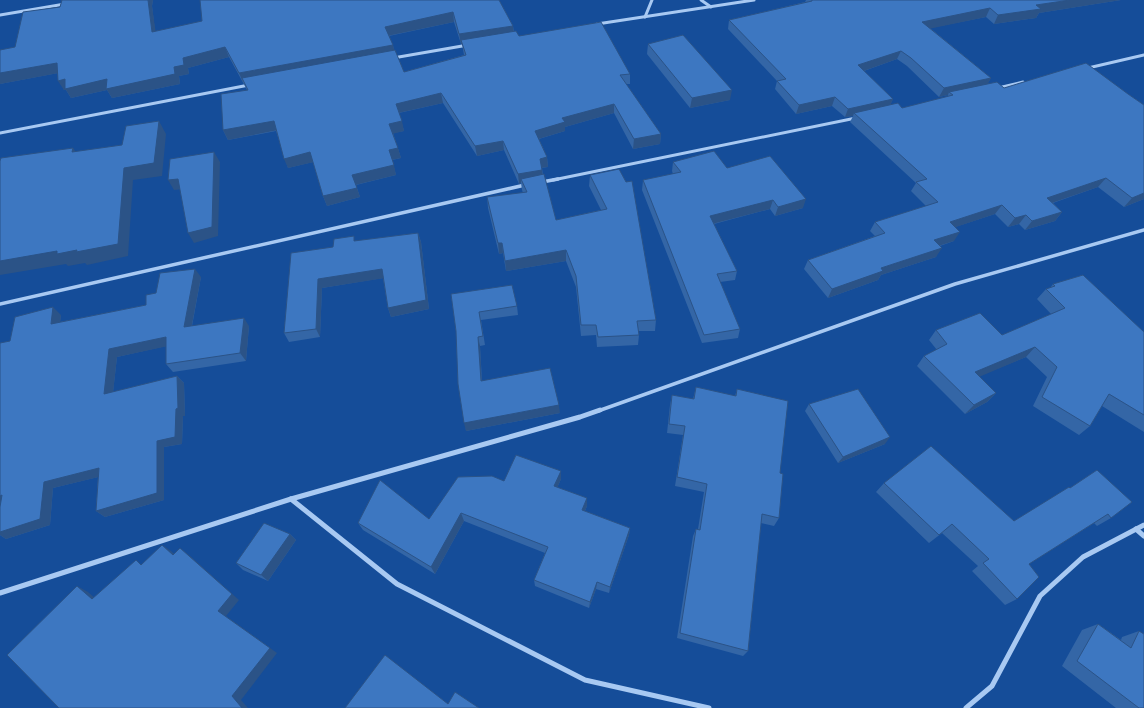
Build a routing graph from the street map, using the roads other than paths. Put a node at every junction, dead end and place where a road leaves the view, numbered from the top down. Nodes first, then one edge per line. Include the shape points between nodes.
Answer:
1 (652, 0) edge
2 (701, 0) edge
3 (754, 0) edge
4 (67, 4) edge
5 (711, 6) junction
6 (0, 15) edge
7 (645, 17) junction
8 (594, 24) edge
9 (470, 45) edge
10 (1144, 55) edge
11 (385, 59) edge
12 (1086, 69) edge
13 (1031, 80) edge
14 (254, 84) edge
15 (992, 89) edge
16 (860, 117) edge
17 (0, 134) edge
18 (536, 183) edge
19 (528, 185) edge
20 (1144, 230) edge
21 (0, 304) edge
22 (291, 499) junction
23 (1144, 525) edge
24 (1136, 529) junction
25 (1144, 536) edge
26 (0, 593) edge
27 (709, 708) edge
28 (966, 708) edge

1 - 7 street
2 - 5 street
3 - 5 street
4 - 6 street
5 - 7 street
7 - 8 street
9 - 11 street
10 - 12 street
13 - 15 street
14 - 17 street
16 - 18 street
19 - 21 street
20 - 22 street via 955,284 580,417
22 - 26 street
22 - 27 street via 397,584 585,680
23 - 24 street
24 - 25 street
24 - 28 street via 1083,557 1040,596 992,686

